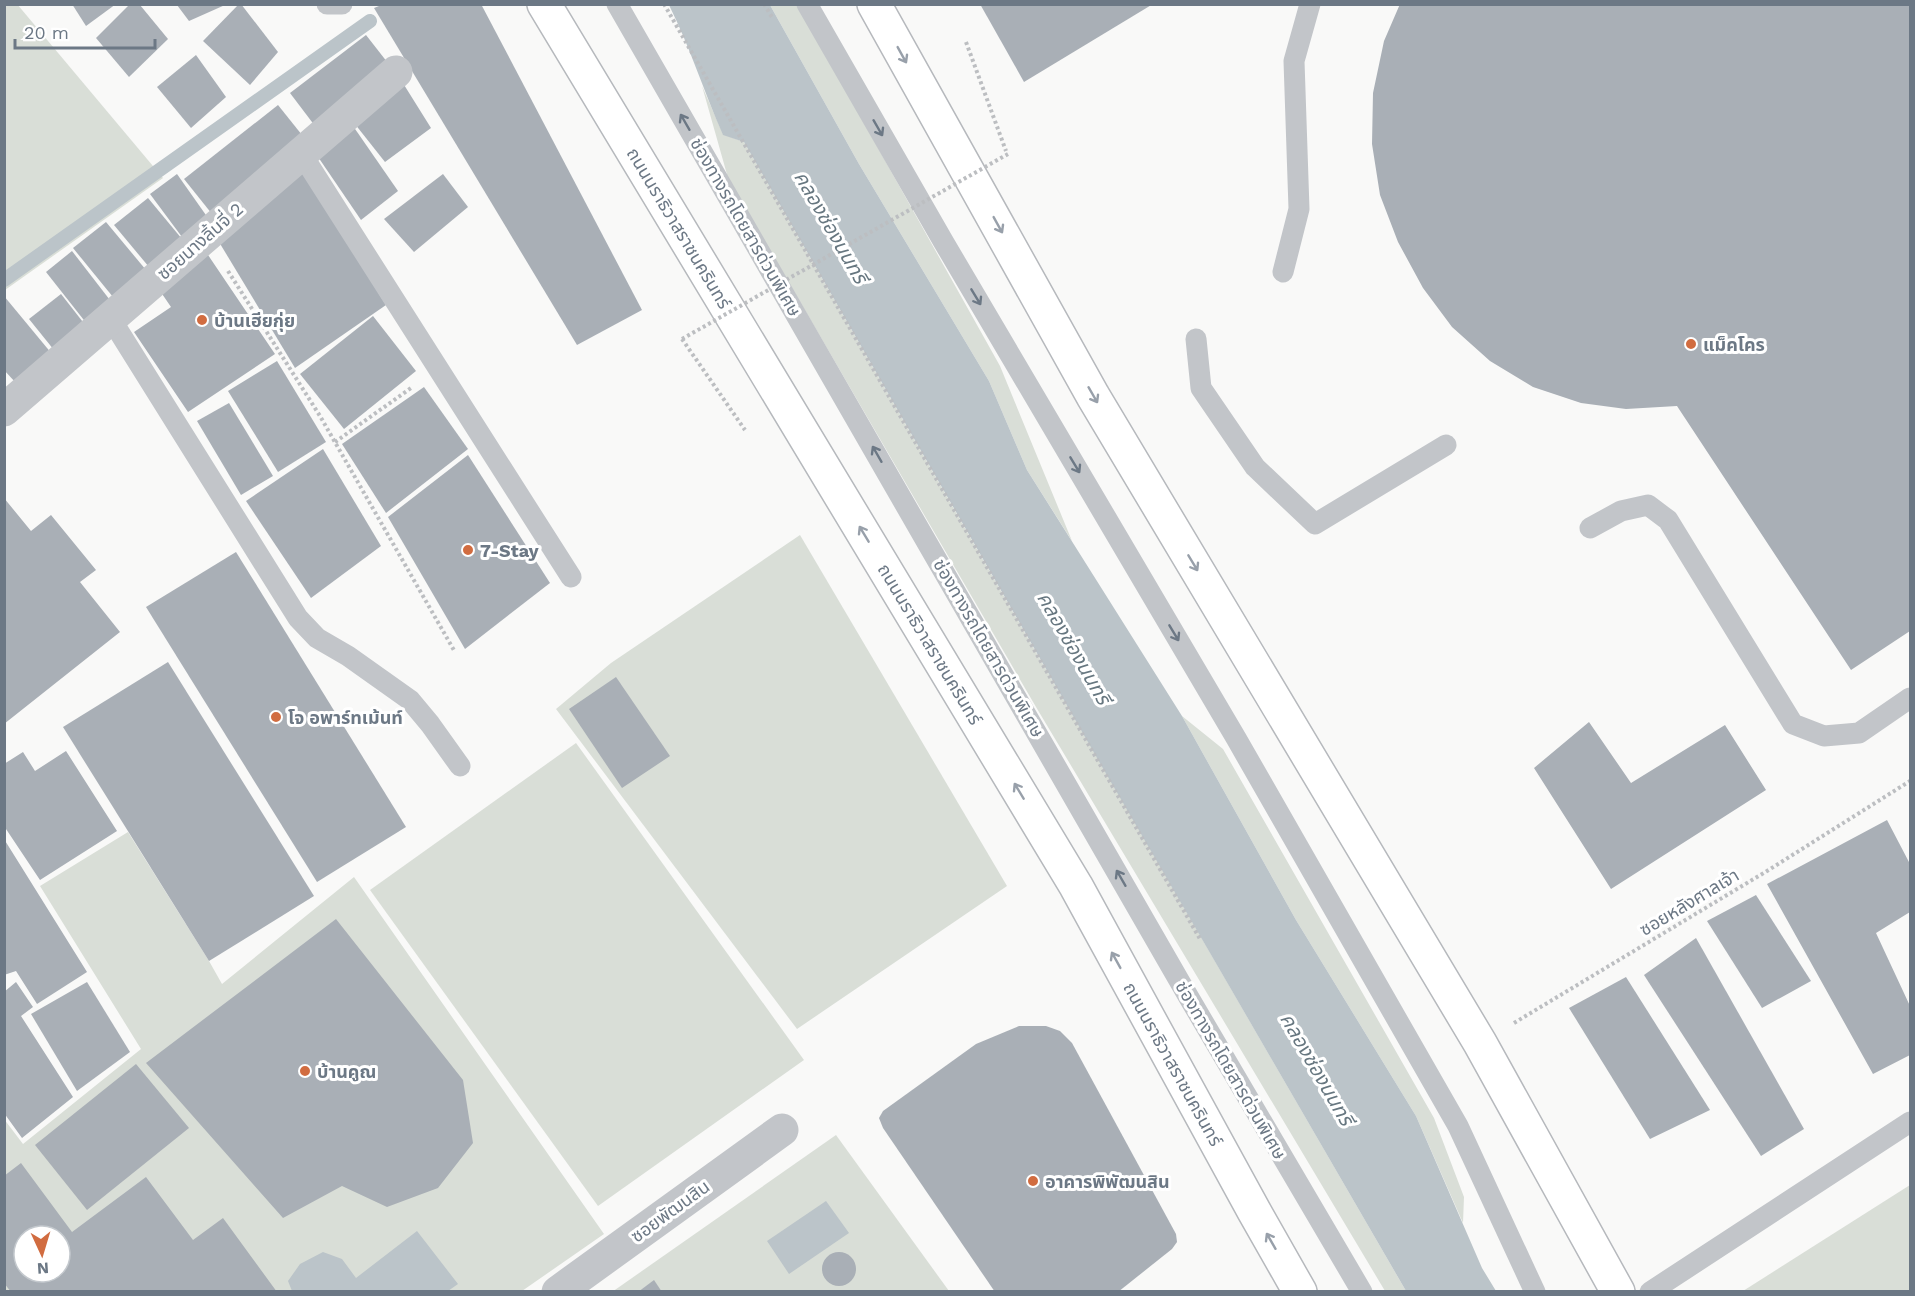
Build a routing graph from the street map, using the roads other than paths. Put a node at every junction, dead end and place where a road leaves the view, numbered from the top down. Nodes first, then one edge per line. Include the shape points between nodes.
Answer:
1 (327, 4) edge
2 (342, 4) edge
3 (544, 4) edge
4 (617, 4) edge
5 (807, 4) edge
6 (1310, 4) edge
7 (884, 8) edge
8 (396, 72) dead end
9 (302, 153) junction
10 (1284, 272) dead end
11 (111, 319) junction
12 (1196, 339) dead end
13 (4, 410) edge
14 (1446, 446) dead end
15 (1590, 528) dead end
16 (571, 577) dead end
17 (1911, 698) edge
18 (460, 766) dead end
19 (1911, 1122) edge
20 (782, 1130) dead end
21 (558, 1292) edge
22 (1300, 1292) edge
23 (1362, 1292) edge
24 (1535, 1292) edge
25 (1618, 1292) edge
26 (1650, 1292) edge

1 - 2 lane
22 -> 3 main road, ถนนนราธิวาสราชนครินทร์ via 1076,886
23 -> 4 lane, ช่องทางรถโดยสารด่วนพิเศษ
5 -> 24 lane via 1458,1126
6 - 10 lane via 1294,61 1299,209
7 -> 25 main road via 1094,396 1480,1043
8 - 9 street, ซอยนางลิ้นจี่ 2
9 - 11 street, ซอยนางลิ้นจี่ 2
9 - 16 lane
11 - 13 street, ซอยนางลิ้นจี่ 2
11 - 18 lane via 298,618 317,638 410,700
12 - 14 lane via 1201,388 1255,467 1315,524
15 - 17 lane via 1621,511 1648,505 1668,520 1793,724 1824,736 1859,733
19 - 26 lane
20 - 21 street, ซอยพัฒนสิน

